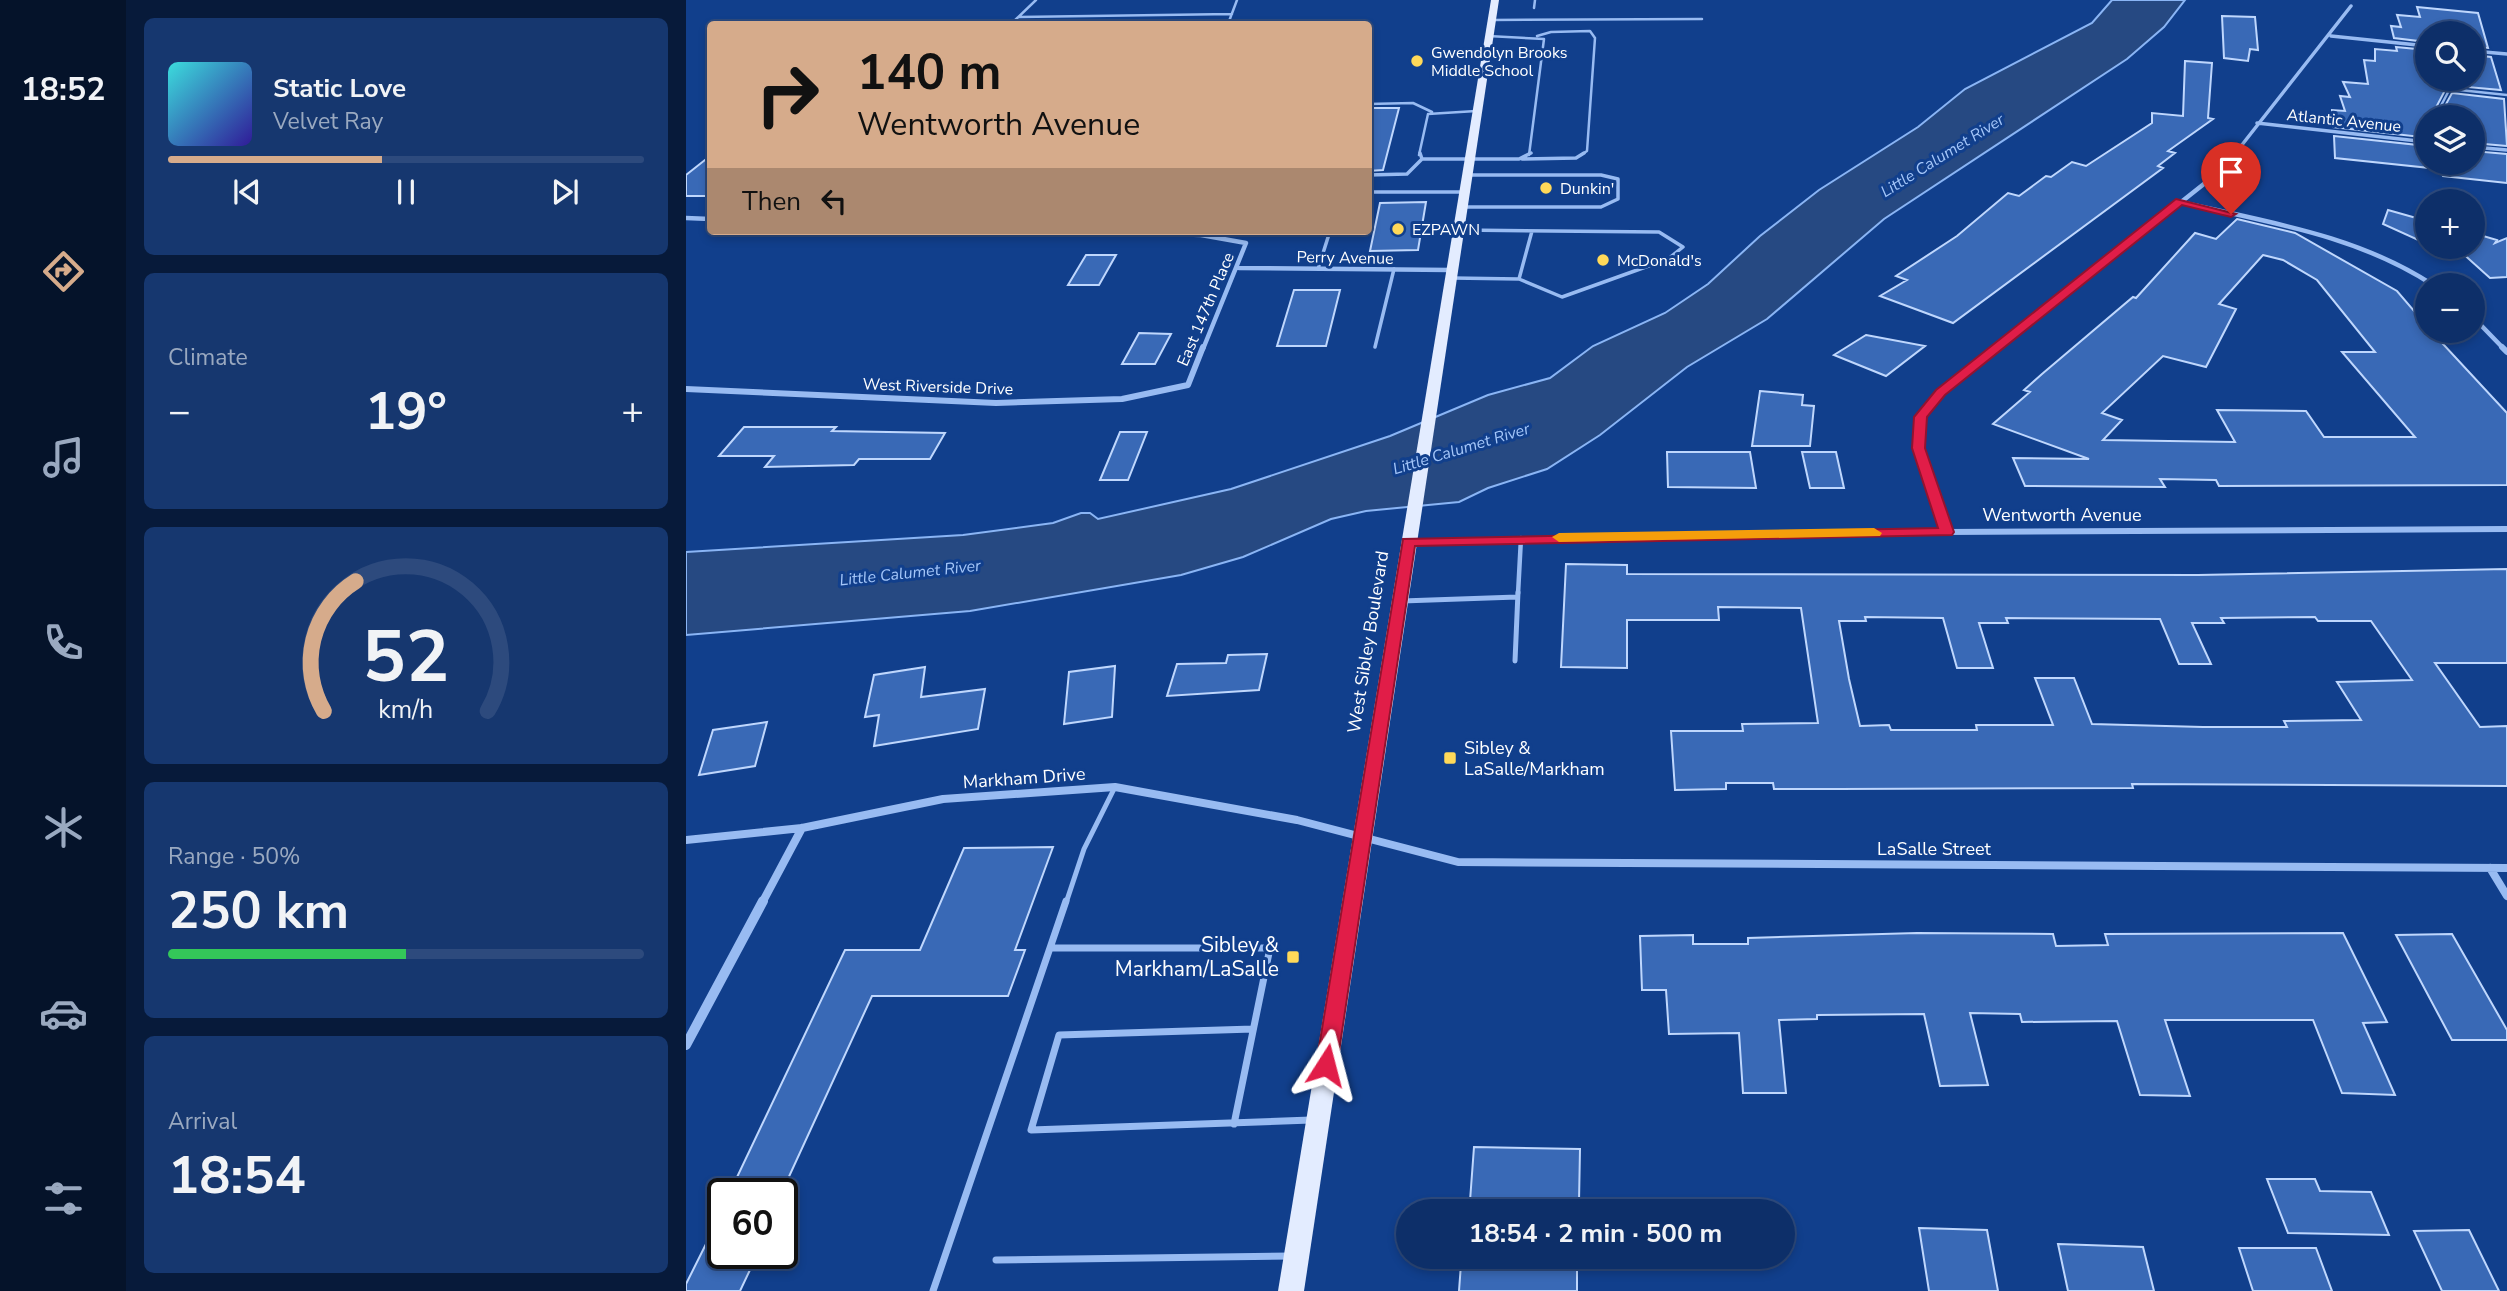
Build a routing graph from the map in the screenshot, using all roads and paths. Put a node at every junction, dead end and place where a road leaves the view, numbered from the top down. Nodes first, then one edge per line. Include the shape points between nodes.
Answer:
1 (1036, 0) edge
2 (1237, 0) edge
3 (1495, 0) edge
4 (1535, 0) edge
5 (2351, 6) dead end
6 (1534, 8) dead end
7 (1232, 14) junction
8 (1019, 17) junction
9 (1702, 19) dead end
10 (1491, 20) junction
11 (1014, 21) edge
12 (1229, 21) edge
13 (1488, 36) junction
14 (2331, 36) junction
15 (1534, 37) junction
16 (2415, 45) edge
17 (2485, 52) edge
18 (2507, 54) edge
19 (2469, 91) edge
20 (2507, 95) edge
21 (1372, 104) edge
22 (1476, 111) junction
23 (1432, 112) junction
24 (2257, 123) junction
25 (2415, 141) edge
26 (2485, 148) edge
27 (2507, 150) edge
28 (1564, 158) junction
29 (1422, 159) junction
30 (1469, 159) junction
31 (1519, 159) junction
32 (1526, 159) junction
33 (1372, 175) edge
34 (1466, 175) junction
35 (1524, 175) junction
36 (1564, 175) junction
37 (1372, 192) edge
38 (1463, 192) junction
39 (2180, 202) junction
40 (1461, 207) junction
41 (686, 218) edge
42 (707, 219) edge
43 (1457, 230) junction
44 (1532, 231) junction
45 (1201, 235) edge
46 (1329, 235) edge
47 (1239, 268) junction
48 (1318, 269) junction
49 (1394, 270) junction
50 (2416, 273) edge
51 (1450, 274) junction
52 (1519, 279) junction
53 (2485, 329) edge
54 (1375, 347) dead end
55 (2507, 352) edge
56 (1188, 385) joint
57 (686, 389) edge
58 (2507, 529) edge
59 (1947, 532) junction
60 (1409, 535) junction
61 (1521, 538) junction
62 (1517, 597) junction
63 (1398, 602) junction
64 (1515, 661) dead end
65 (1115, 787) junction
66 (802, 828) junction
67 (1363, 839) junction
68 (686, 840) edge
69 (2490, 868) junction
70 (2507, 868) edge
71 (2507, 896) edge
72 (1050, 948) junction
73 (1253, 1029) junction
74 (686, 1045) edge
75 (1317, 1120) junction
76 (1234, 1124) junction
77 (1297, 1256) junction
78 (996, 1260) dead end
79 (933, 1291) edge
80 (1291, 1291) edge

1 - 8 lane
2 - 7 lane
3 - 10 main road, West Sibley Boulevard
4 - 6 lane
5 - 14 street
7 - 8 lane
7 - 12 lane
8 - 11 lane
9 - 10 lane
10 - 13 main road, West Sibley Boulevard
13 - 15 lane
13 - 22 main road, West Sibley Boulevard
14 - 16 street
14 - 24 street
15 - 28 lane via 1590,31 1595,38 1587,151
15 - 31 lane via 1544,38 1531,154
17 - 18 street
19 - 20 lane
21 - 23 lane via 1422,105
22 - 23 lane
22 - 30 main road, West Sibley Boulevard
23 - 29 lane
24 - 25 street, Atlantic Avenue
24 - 39 street via 2224,168
26 - 27 street
28 - 32 lane
28 - 36 lane
29 - 30 lane
29 - 33 lane via 1407,174
30 - 31 lane
30 - 34 main road, West Sibley Boulevard
31 - 32 lane
32 - 35 lane
34 - 35 lane
34 - 38 main road, West Sibley Boulevard
35 - 36 lane
36 - 40 lane via 1601,174 1618,179 1618,199 1601,207
37 - 38 lane
38 - 40 main road, West Sibley Boulevard
39 - 50 street via 2360,246
39 - 59 street via 1940,393 1921,417 1918,448
40 - 43 main road, West Sibley Boulevard
41 - 42 street
43 - 44 lane
43 - 51 main road, West Sibley Boulevard
44 - 52 lane
44 - 52 lane via 1659,232 1683,247 1668,259 1562,297
45 - 47 street, East 147th Place via 1246,243
46 - 48 lane
47 - 48 street, Perry Avenue
47 - 56 street, East 147th Place
48 - 49 street, Perry Avenue
49 - 51 street, Perry Avenue
49 - 54 lane
51 - 52 lane
51 - 60 main road, West Sibley Boulevard
53 - 55 street
56 - 57 street, West Riverside Drive via 1122,399 996,403
58 - 59 street, Wentworth Avenue
59 - 61 street, Wentworth Avenue
60 - 61 street, Wentworth Avenue
60 - 63 main road, West Sibley Boulevard
61 - 62 lane
62 - 63 lane
62 - 64 lane
63 - 67 main road, West Sibley Boulevard
65 - 66 street, Markham Drive via 943,799
65 - 67 street, Markham Drive via 1297,820
65 - 72 lane via 1084,849
66 - 68 street, Markham Drive
66 - 74 street
67 - 69 street, LaSalle Street via 1458,862
67 - 75 main road, West Sibley Boulevard
69 - 70 street, LaSalle Street
69 - 71 street
72 - 73 lane via 1270,948
72 - 79 lane
73 - 76 lane
73 - 76 lane via 1059,1035 1031,1130
75 - 76 lane
75 - 77 main road, West Sibley Boulevard
77 - 78 lane
77 - 80 main road, West Sibley Boulevard

